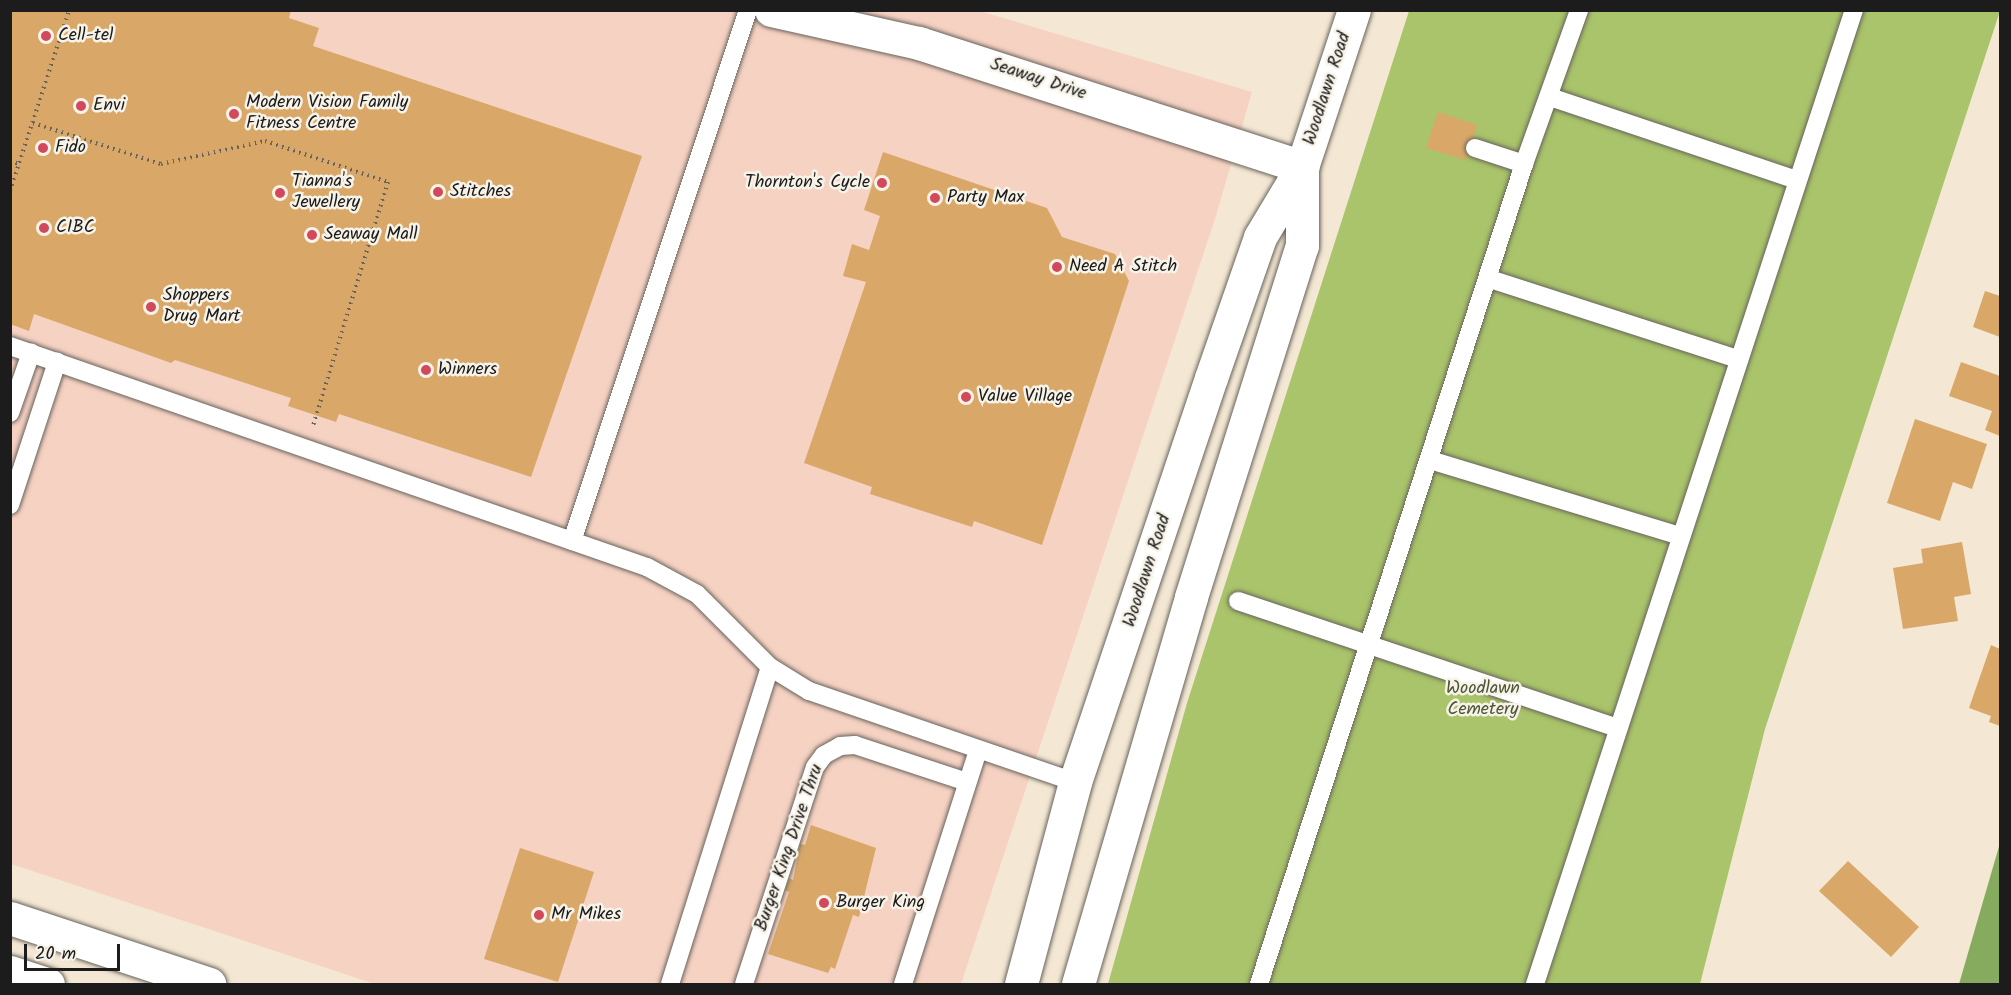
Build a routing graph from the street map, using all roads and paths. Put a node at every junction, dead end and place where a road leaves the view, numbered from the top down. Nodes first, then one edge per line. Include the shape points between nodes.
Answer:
1 (69, 10) edge
2 (748, 10) edge
3 (771, 10) edge
4 (1354, 10) edge
5 (1579, 10) edge
6 (1854, 10) edge
7 (1550, 96) junction
8 (33, 123) junction
9 (1475, 148) dead end
10 (10, 161) edge
11 (19, 164) junction
12 (1524, 164) junction
13 (1302, 167) junction
14 (1797, 180) junction
15 (10, 191) edge
16 (1490, 279) junction
17 (10, 346) edge
18 (31, 353) junction
19 (1738, 359) junction
20 (57, 362) junction
21 (11, 409) edge
22 (39, 417) junction
23 (305, 448) junction
24 (1430, 460) junction
25 (10, 505) edge
26 (1680, 536) junction
27 (572, 541) junction
28 (1238, 601) dead end
29 (1369, 645) junction
30 (770, 667) junction
31 (1618, 728) junction
32 (978, 750) junction
33 (967, 782) junction
34 (1075, 782) junction
35 (1048, 889) junction
36 (10, 918) edge
37 (10, 972) edge
38 (48, 984) edge
39 (209, 984) edge
40 (670, 984) edge
41 (744, 984) edge
42 (903, 984) edge
43 (1009, 984) edge
44 (1021, 984) edge
45 (1078, 984) edge
46 (1259, 984) edge
47 (1536, 984) edge

1 - 8 path
2 - 27 lane
3 - 13 main road, Seaway Drive via 919,43
4 - 13 main road, Woodlawn Road
5 - 7 lane
6 - 14 lane
7 - 12 lane
7 - 14 lane
8 - 11 path
8 - 23 path via 161,164 265,141 388,182
9 - 12 lane
10 - 11 path
11 - 15 path
12 - 16 lane
13 - 34 main road, Woodlawn Road via 1260,237
13 - 45 main road, Woodlawn Road via 1302,246 1191,597
14 - 19 lane
16 - 19 lane
16 - 24 lane
17 - 18 lane
18 - 20 lane
18 - 21 lane
19 - 26 lane
20 - 22 lane
20 - 23 lane
21 - 22 lane
22 - 25 lane
23 - 27 lane
24 - 26 lane
24 - 29 lane
26 - 31 lane
27 - 30 lane via 646,567 697,594
28 - 29 lane
29 - 31 lane
29 - 46 lane
30 - 32 lane via 825,698
30 - 40 lane
31 - 47 lane
32 - 33 lane
32 - 34 lane
33 - 41 lane, Burger King Drive Thru via 855,745 840,746 824,755 815,767
33 - 42 lane
34 - 35 main road, Woodlawn Road
35 - 43 main road
35 - 44 main road, Woodlawn Road
36 - 39 main road
37 - 38 main road

